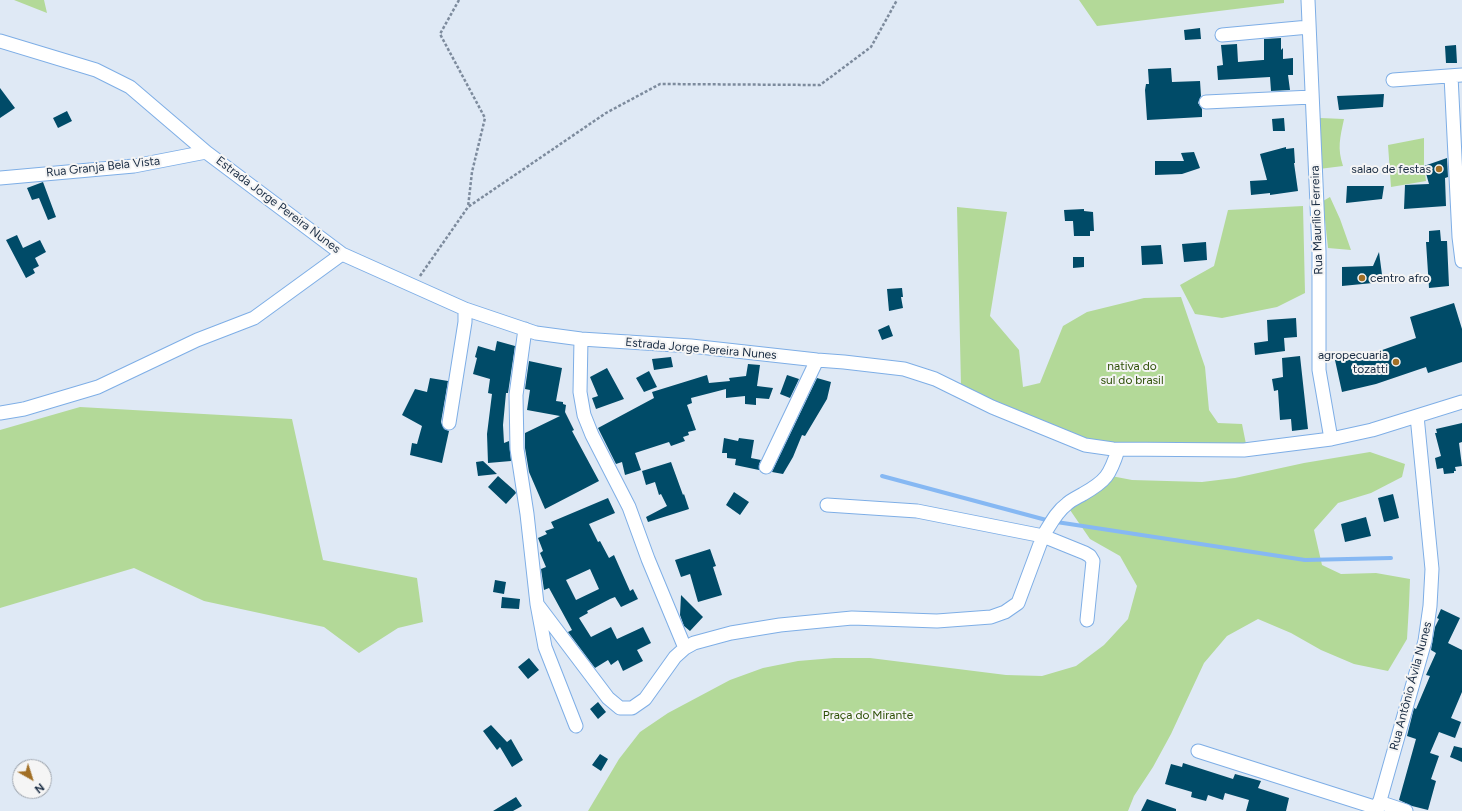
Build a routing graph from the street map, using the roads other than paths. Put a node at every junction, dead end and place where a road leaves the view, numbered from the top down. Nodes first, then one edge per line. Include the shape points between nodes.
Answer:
1 (1308, 0) edge
2 (1309, 27) junction
3 (1222, 35) dead end
4 (0, 41) edge
5 (1457, 75) edge
6 (1393, 80) dead end
7 (1312, 97) junction
8 (1206, 102) dead end
9 (206, 152) junction
10 (0, 178) edge
11 (342, 254) junction
12 (1462, 261) edge
13 (465, 309) junction
14 (525, 329) junction
15 (581, 339) junction
16 (816, 360) junction
17 (1462, 402) edge
18 (0, 413) edge
19 (1418, 416) junction
20 (449, 423) dead end
21 (1331, 439) junction
22 (1118, 450) junction
23 (766, 467) dead end
24 (827, 505) dead end
25 (1043, 536) junction
26 (537, 604) junction
27 (1087, 620) dead end
28 (685, 648) junction
29 (576, 726) dead end
30 (1198, 750) dead end
31 (1378, 807) edge
32 (1406, 811) edge

1 - 2 street, Rua Maurílio Ferreira
2 - 3 street
2 - 7 street, Rua Maurílio Ferreira
4 - 9 street, Estrada Jorge Pereira Nunes via 96,70 130,87
5 - 6 street
5 - 12 street via 1458,237
7 - 8 street
7 - 21 street, Rua Maurílio Ferreira via 1319,251 1319,370
9 - 10 street, Rua Granja Bela Vista via 134,166
9 - 11 street, Estrada Jorge Pereira Nunes
11 - 13 street, Estrada Jorge Pereira Nunes
11 - 18 street via 254,318 197,340 98,387 24,409
13 - 14 street, Estrada Jorge Pereira Nunes
13 - 20 street
14 - 15 street, Estrada Jorge Pereira Nunes via 536,333
14 - 26 street via 516,395 517,449
15 - 16 street, Estrada Jorge Pereira Nunes via 691,346
15 - 28 street via 580,392 584,415 629,507
16 - 22 street, Estrada Jorge Pereira Nunes via 904,369 935,379 992,407 1085,445
16 - 23 street
17 - 19 street, Estrada Jorge Pereira Nunes
19 - 21 street, Estrada Jorge Pereira Nunes
19 - 31 street, Rua Antônio Ávila Nunes via 1432,569 1430,606 1424,641
21 - 22 street, Estrada Jorge Pereira Nunes via 1244,450
22 - 25 street via 1106,477 1098,486 1067,503 1056,514
24 - 25 street via 917,511
25 - 27 street via 1086,553 1093,561
25 - 28 street via 1018,603 1005,612 991,617 937,621 852,618 780,625 731,633
26 - 28 street via 608,698 620,708 632,708 645,699 675,657
26 - 29 street via 545,647
30 - 31 street
31 - 32 street

